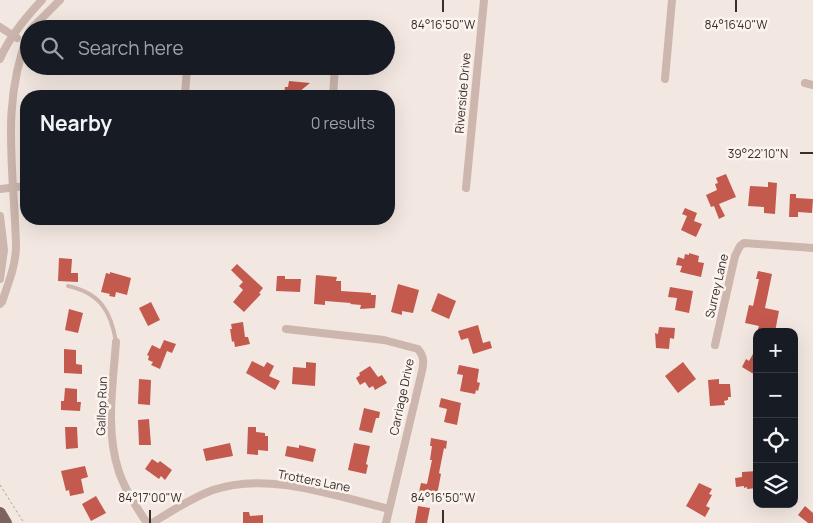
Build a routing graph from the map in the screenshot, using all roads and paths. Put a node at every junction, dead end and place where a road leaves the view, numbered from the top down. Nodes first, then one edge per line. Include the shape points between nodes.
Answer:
1 (42, 0) edge
2 (60, 0) edge
3 (484, 0) edge
4 (672, 0) edge
5 (24, 20) edge
6 (40, 20) edge
7 (20, 26) edge
8 (0, 27) edge
9 (14, 35) junction
10 (20, 40) edge
11 (20, 46) edge
12 (0, 59) edge
13 (12, 60) dead end
14 (186, 75) edge
15 (334, 75) edge
16 (665, 79) dead end
17 (185, 90) edge
18 (333, 90) edge
19 (3, 144) dead end
20 (20, 187) edge
21 (10, 188) junction
22 (466, 188) dead end
23 (0, 189) edge
24 (0, 216) edge
25 (813, 248) edge
26 (0, 279) edge
27 (68, 286) dead end
28 (0, 304) edge
29 (286, 329) dead end
30 (116, 342) joint
31 (715, 345) dead end
32 (0, 485) edge
33 (389, 509) junction
34 (0, 514) edge
35 (6, 523) edge
36 (24, 523) edge
37 (147, 523) edge
38 (152, 523) edge
39 (386, 523) edge

1 - 5 street
2 - 6 street
3 - 22 street, Riverside Drive
4 - 16 street
7 - 9 street
8 - 9 street
9 - 10 street
9 - 12 street
11 - 13 street
14 - 17 street
15 - 18 street
19 - 21 street
20 - 21 street
21 - 23 street
21 - 28 street via 16,248 12,273
24 - 26 street via 4,250
25 - 31 street, Surrey Lane via 744,243 740,246
27 - 30 lane via 87,291 104,305
29 - 33 street, Carriage Drive via 384,340 422,353 422,371
30 - 37 street, Gallop Run via 112,444 127,490
32 - 36 path
33 - 38 street, Trotters Lane via 282,485 245,484 203,494
33 - 39 street, Carriage Drive
34 - 35 main road

